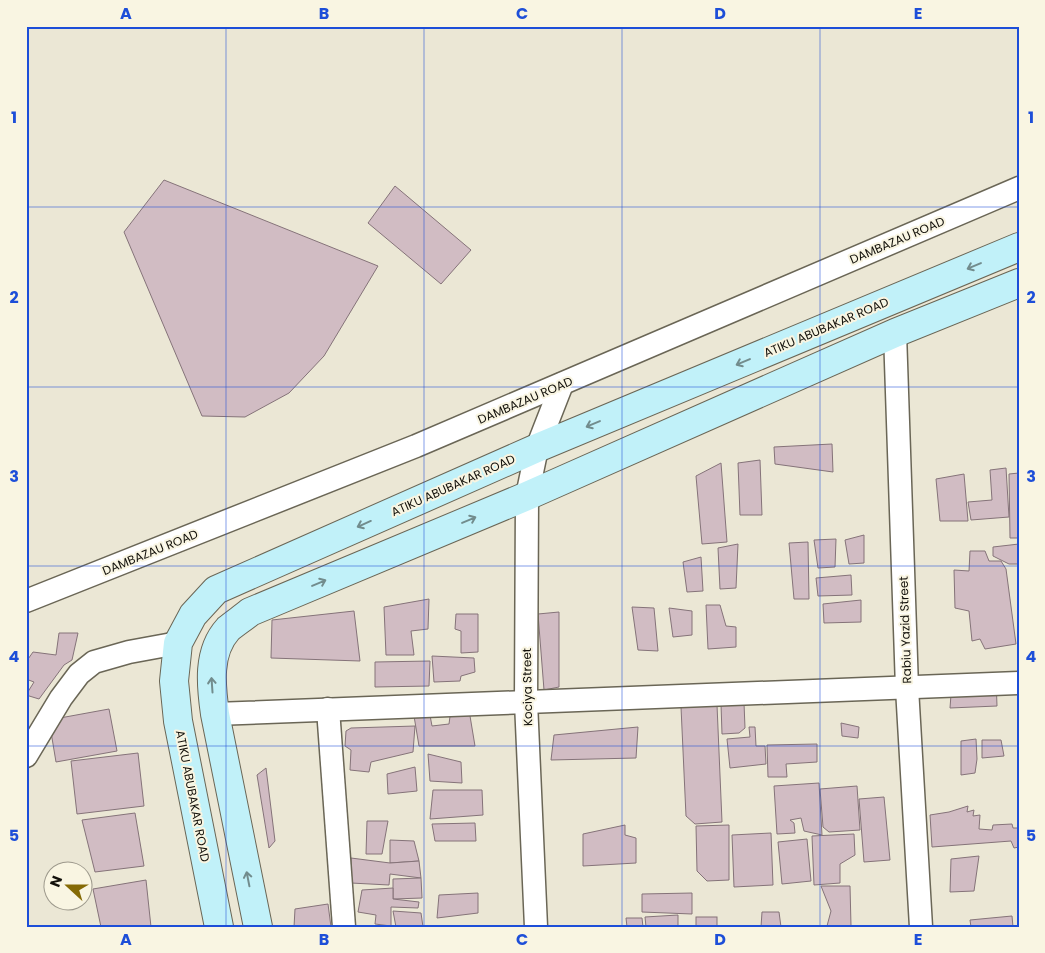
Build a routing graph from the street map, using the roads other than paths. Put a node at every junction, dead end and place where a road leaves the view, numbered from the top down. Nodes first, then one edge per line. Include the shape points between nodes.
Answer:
1 (1019, 188) edge
2 (1019, 247) edge
3 (1019, 283) edge
4 (895, 333) junction
5 (562, 384) junction
6 (536, 448) junction
7 (527, 496) junction
8 (26, 601) edge
9 (178, 643) junction
10 (1019, 683) edge
11 (907, 688) junction
12 (526, 702) junction
13 (328, 709) junction
14 (214, 714) junction
15 (26, 756) edge
16 (218, 927) edge
17 (258, 927) edge
18 (344, 927) edge
19 (536, 927) edge
20 (921, 927) edge

1 - 5 street, DAMBAZAU ROAD
2 -> 6 street, ATIKU ABUBAKAR ROAD
3 - 4 street
4 - 7 street
4 - 11 street, Rabiu Yazid Street
5 - 6 street, Kociya Street
5 - 8 street, DAMBAZAU ROAD via 416,446
6 - 7 street, Kociya Street
6 -> 9 street, ATIKU ABUBAKAR ROAD via 216,590 193,615
7 - 12 street, Kociya Street
14 -> 7 street via 210,680 216,649 228,630 250,612
9 - 15 street via 94,662 70,686
9 - 16 street, ATIKU ABUBAKAR ROAD via 174,681 178,721
10 - 11 street
11 - 12 street
11 - 20 street, Rabiu Yazid Street
12 - 13 street
12 - 19 street, Kociya Street
13 - 14 street
13 - 18 street
17 -> 14 street

